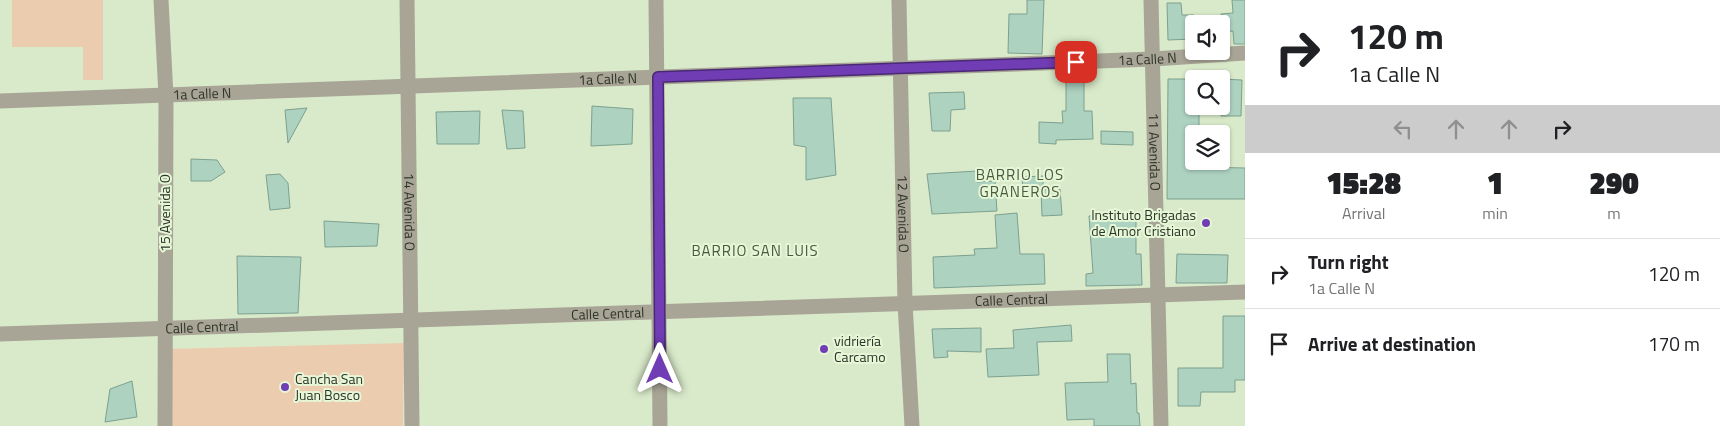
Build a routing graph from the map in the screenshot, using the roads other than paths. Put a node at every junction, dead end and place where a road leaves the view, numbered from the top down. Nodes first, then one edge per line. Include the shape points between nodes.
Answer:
1 (162, 0) edge
2 (407, 0) edge
3 (656, 0) edge
4 (899, 0) edge
5 (1151, 0) edge
6 (1245, 53) edge
7 (1153, 59) junction
8 (901, 68) junction
9 (658, 77) junction
10 (408, 86) junction
11 (166, 96) junction
12 (0, 101) edge
13 (1245, 292) edge
14 (1157, 295) junction
15 (905, 303) junction
16 (660, 312) junction
17 (409, 320) junction
18 (164, 330) junction
19 (0, 334) edge
20 (165, 426) edge
21 (412, 426) edge
22 (660, 426) edge
23 (912, 426) edge
24 (1161, 426) edge

1 - 11 street, 15 Avenida O
2 - 10 street, 14 Avenida O
3 - 9 street
4 - 8 street, 12 Avenida O
5 - 7 street, 11 Avenida O
6 - 7 street, 1a Calle N
7 - 8 street, 1a Calle N
7 - 14 street, 11 Avenida O
8 - 9 street, 1a Calle N
8 - 15 street, 12 Avenida O
9 - 10 street, 1a Calle N
9 - 16 street
10 - 11 street, 1a Calle N
10 - 17 street, 14 Avenida O
11 - 12 street, 1a Calle N
11 - 18 street, 15 Avenida O
13 - 14 street, Calle Central
14 - 15 street, Calle Central
14 - 24 street, 11 Avenida O
15 - 16 street, Calle Central
15 - 23 street, 12 Avenida O
16 - 17 street, Calle Central
16 - 22 street
17 - 18 street, Calle Central
17 - 21 street, 14 Avenida O
18 - 19 street, Calle Central
18 - 20 street, 15 Avenida O

